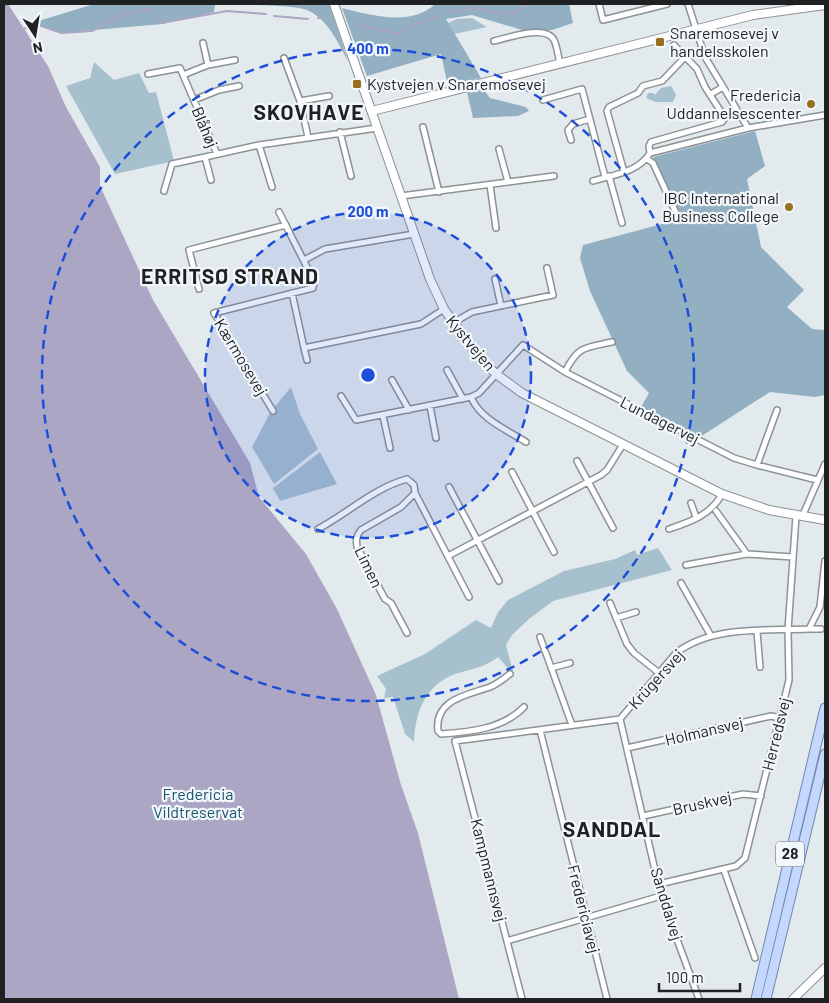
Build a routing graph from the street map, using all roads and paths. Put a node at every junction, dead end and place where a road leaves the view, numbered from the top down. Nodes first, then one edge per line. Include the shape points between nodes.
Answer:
1 (334, 4) edge
2 (599, 4) edge
3 (667, 4) edge
4 (688, 4) edge
5 (656, 5) edge
6 (825, 5) edge
7 (694, 29) junction
8 (494, 41) dead end
9 (202, 43) dead end
10 (674, 45) dead end
11 (686, 56) junction
12 (284, 58) dead end
13 (235, 60) dead end
14 (560, 63) junction
15 (208, 66) junction
16 (148, 74) dead end
17 (184, 75) junction
18 (239, 86) dead end
19 (723, 87) junction
20 (711, 94) junction
21 (329, 96) dead end
22 (194, 100) junction
23 (543, 100) dead end
24 (300, 101) junction
25 (372, 111) junction
26 (825, 115) edge
27 (590, 119) junction
28 (423, 127) dead end
29 (378, 128) junction
30 (748, 128) junction
31 (340, 132) junction
32 (308, 137) junction
33 (571, 140) dead end
34 (259, 145) junction
35 (499, 149) dead end
36 (650, 153) junction
37 (217, 154) junction
38 (205, 157) junction
39 (647, 159) junction
40 (624, 172) junction
41 (351, 176) dead end
42 (554, 176) dead end
43 (607, 177) junction
44 (211, 180) dead end
45 (593, 180) dead end
46 (508, 182) junction
47 (490, 185) junction
48 (272, 187) dead end
49 (164, 191) dead end
50 (440, 192) junction
51 (400, 196) junction
52 (279, 212) dead end
53 (677, 215) dead end
54 (622, 223) dead end
55 (286, 225) junction
56 (496, 228) dead end
57 (414, 234) junction
58 (304, 260) junction
59 (547, 268) dead end
60 (495, 279) dead end
61 (198, 288) dead end
62 (292, 293) junction
63 (501, 306) junction
64 (444, 309) junction
65 (452, 324) junction
66 (612, 342) dead end
67 (304, 348) junction
68 (307, 360) dead end
69 (447, 370) dead end
70 (565, 372) junction
71 (496, 374) junction
72 (392, 380) dead end
73 (341, 396) dead end
74 (471, 397) junction
75 (463, 399) junction
76 (430, 406) junction
77 (409, 410) junction
78 (777, 410) dead end
79 (273, 411) dead end
80 (383, 416) junction
81 (436, 438) dead end
82 (526, 442) dead end
83 (622, 446) junction
84 (390, 448) dead end
85 (577, 461) dead end
86 (825, 464) edge
87 (756, 466) junction
88 (512, 472) dead end
89 (817, 480) junction
90 (588, 482) junction
91 (449, 487) dead end
92 (415, 493) junction
93 (722, 494) junction
94 (692, 503) dead end
95 (533, 511) junction
96 (716, 511) dead end
97 (799, 516) junction
98 (696, 517) junction
99 (824, 519) edge
100 (614, 528) dead end
101 (318, 529) dead end
102 (669, 529) dead end
103 (477, 541) junction
104 (554, 552) dead end
105 (747, 554) junction
106 (448, 556) junction
107 (793, 557) junction
108 (825, 561) edge
109 (686, 565) dead end
110 (499, 581) dead end
111 (681, 583) dead end
112 (469, 597) dead end
113 (610, 603) dead end
114 (636, 612) dead end
115 (616, 618) junction
116 (809, 629) junction
117 (821, 629) dead end
118 (788, 630) junction
119 (757, 632) junction
120 (408, 633) dead end
121 (711, 636) junction
122 (540, 637) dead end
123 (570, 663) dead end
124 (760, 667) dead end
125 (551, 668) junction
126 (659, 673) junction
127 (510, 674) dead end
128 (524, 707) dead end
129 (825, 708) edge
130 (780, 718) junction
131 (620, 719) junction
132 (498, 725) junction
133 (572, 725) junction
134 (540, 730) junction
135 (502, 735) junction
136 (455, 740) joint
137 (628, 748) junction
138 (825, 754) edge
139 (761, 796) junction
140 (643, 816) junction
141 (724, 870) junction
142 (659, 884) junction
143 (662, 896) junction
144 (586, 918) junction
145 (507, 941) junction
146 (755, 958) dead end
147 (825, 968) edge
148 (522, 999) edge
149 (608, 999) edge
150 (698, 999) edge
151 (756, 999) edge
152 (766, 999) edge
153 (793, 999) edge

1 - 25 street, Kystvejen
2 - 5 street via 603,20
3 - 5 street
4 - 7 street
6 - 7 street via 785,9
7 - 14 street
7 - 19 street via 705,58
8 - 14 street via 526,33 547,33 553,38
9 - 15 street
10 - 11 street
11 - 20 street
11 - 40 street via 662,81 643,86 638,93 609,107 607,111
12 - 24 street
13 - 15 street
14 - 25 street
15 - 17 street
16 - 17 street via 180,68
17 - 22 street, Blåhøj
18 - 22 street, Blåhøj via 208,93
19 - 20 street
19 - 30 street
20 - 36 street via 724,113 722,122 651,142 648,146
21 - 24 street
22 - 37 street, Blåhøj
23 - 27 street via 582,89
24 - 32 street
25 - 29 street, Kystvejen
26 - 30 street
27 - 33 street via 573,124 568,130
27 - 43 street
28 - 50 street
29 - 31 street, Blåhøj
29 - 51 street, Kystvejen
30 - 36 street
31 - 32 street, Blåhøj
31 - 41 street
32 - 34 street, Blåhøj
34 - 37 street, Blåhøj
34 - 48 street
35 - 46 street
36 - 39 street
37 - 38 street, Blåhøj
38 - 44 street, Blåhøj
38 - 49 street, Blåhøj via 172,164
39 - 40 street
39 - 53 street via 653,163
40 - 43 street
42 - 46 street
43 - 45 street
43 - 54 street
46 - 47 street
47 - 50 street
47 - 56 street
50 - 51 street
51 - 57 street, Kystvejen
52 - 55 street
55 - 58 street
55 - 61 street via 189,250
57 - 58 street via 325,249
57 - 64 street, Kystvejen
58 - 62 street, Kærmosevej via 313,288
59 - 63 street via 553,295
60 - 63 street
62 - 67 street
62 - 79 street, Kærmosevej via 214,313
63 - 65 street via 472,312
64 - 65 street, Kystvejen
64 - 67 street via 421,324
65 - 71 street, Kystvejen
66 - 70 street via 578,352
67 - 68 street
69 - 75 street
70 - 71 street, Lundagervej via 522,345
70 - 87 street, Lundagervej via 734,458
71 - 74 street
71 - 83 street, Kystvejen via 522,394
72 - 77 street
73 - 80 street via 356,420
74 - 75 street
74 - 82 street via 475,408
75 - 76 street
76 - 77 street
76 - 81 street
77 - 80 street
78 - 87 street
80 - 84 street
83 - 90 street via 607,470
83 - 93 street, Kystvejen
85 - 90 street
86 - 89 street, Herredsvej
87 - 89 street, Lundagervej
88 - 95 street
89 - 97 street, Herredsvej
90 - 95 street
90 - 100 street
91 - 103 street
92 - 101 street via 410,481 402,480
92 - 106 street
92 - 120 street, Limen via 401,507 361,530 356,541 385,599 391,602
93 - 97 street, Kystvejen
93 - 98 street via 717,504
94 - 98 street
95 - 103 street
95 - 104 street
96 - 105 street
97 - 99 street, Kystvejen
97 - 107 street, Herredsvej
98 - 102 street
103 - 106 street
103 - 110 street
105 - 107 street
105 - 109 street
106 - 112 street
107 - 118 street, Herredsvej
108 - 116 street via 820,608
111 - 121 street
113 - 115 street
114 - 115 street
115 - 126 street via 634,653
116 - 117 street, Krügersvej
116 - 118 street, Krügersvej
118 - 119 street, Krügersvej
118 - 130 street, Herredsvej via 789,680
119 - 121 street, Krügersvej
119 - 124 street
121 - 126 street, Krügersvej via 685,646
122 - 125 street
123 - 125 street
125 - 133 street
126 - 131 street, Krügersvej
127 - 132 street via 490,687 450,702 441,712 437,726 441,734
128 - 132 street
129 - 151 main road, 28
130 - 137 street, Holmansvej via 771,716
130 - 139 street, Herredsvej
131 - 133 street, Krügersvej
131 - 137 street, Sanddalvej
132 - 135 street
133 - 134 street, Krügersvej
134 - 135 street, Krügersvej
134 - 144 street, Fredericiavej
135 - 136 street, Krügersvej
136 - 145 street, Kampmannsvej
137 - 140 street, Sanddalvej
138 - 152 main road, 28
139 - 140 street, Bruskvej via 743,794
139 - 141 street, Herredsvej via 745,858
140 - 142 street, Sanddalvej
141 - 142 street, Herredsvej
141 - 146 street
142 - 143 street, Sanddalvej
143 - 144 street
143 - 150 street, Sanddalvej
144 - 145 street
144 - 149 street, Fredericiavej
145 - 148 street, Kampmannsvej
147 - 153 street

